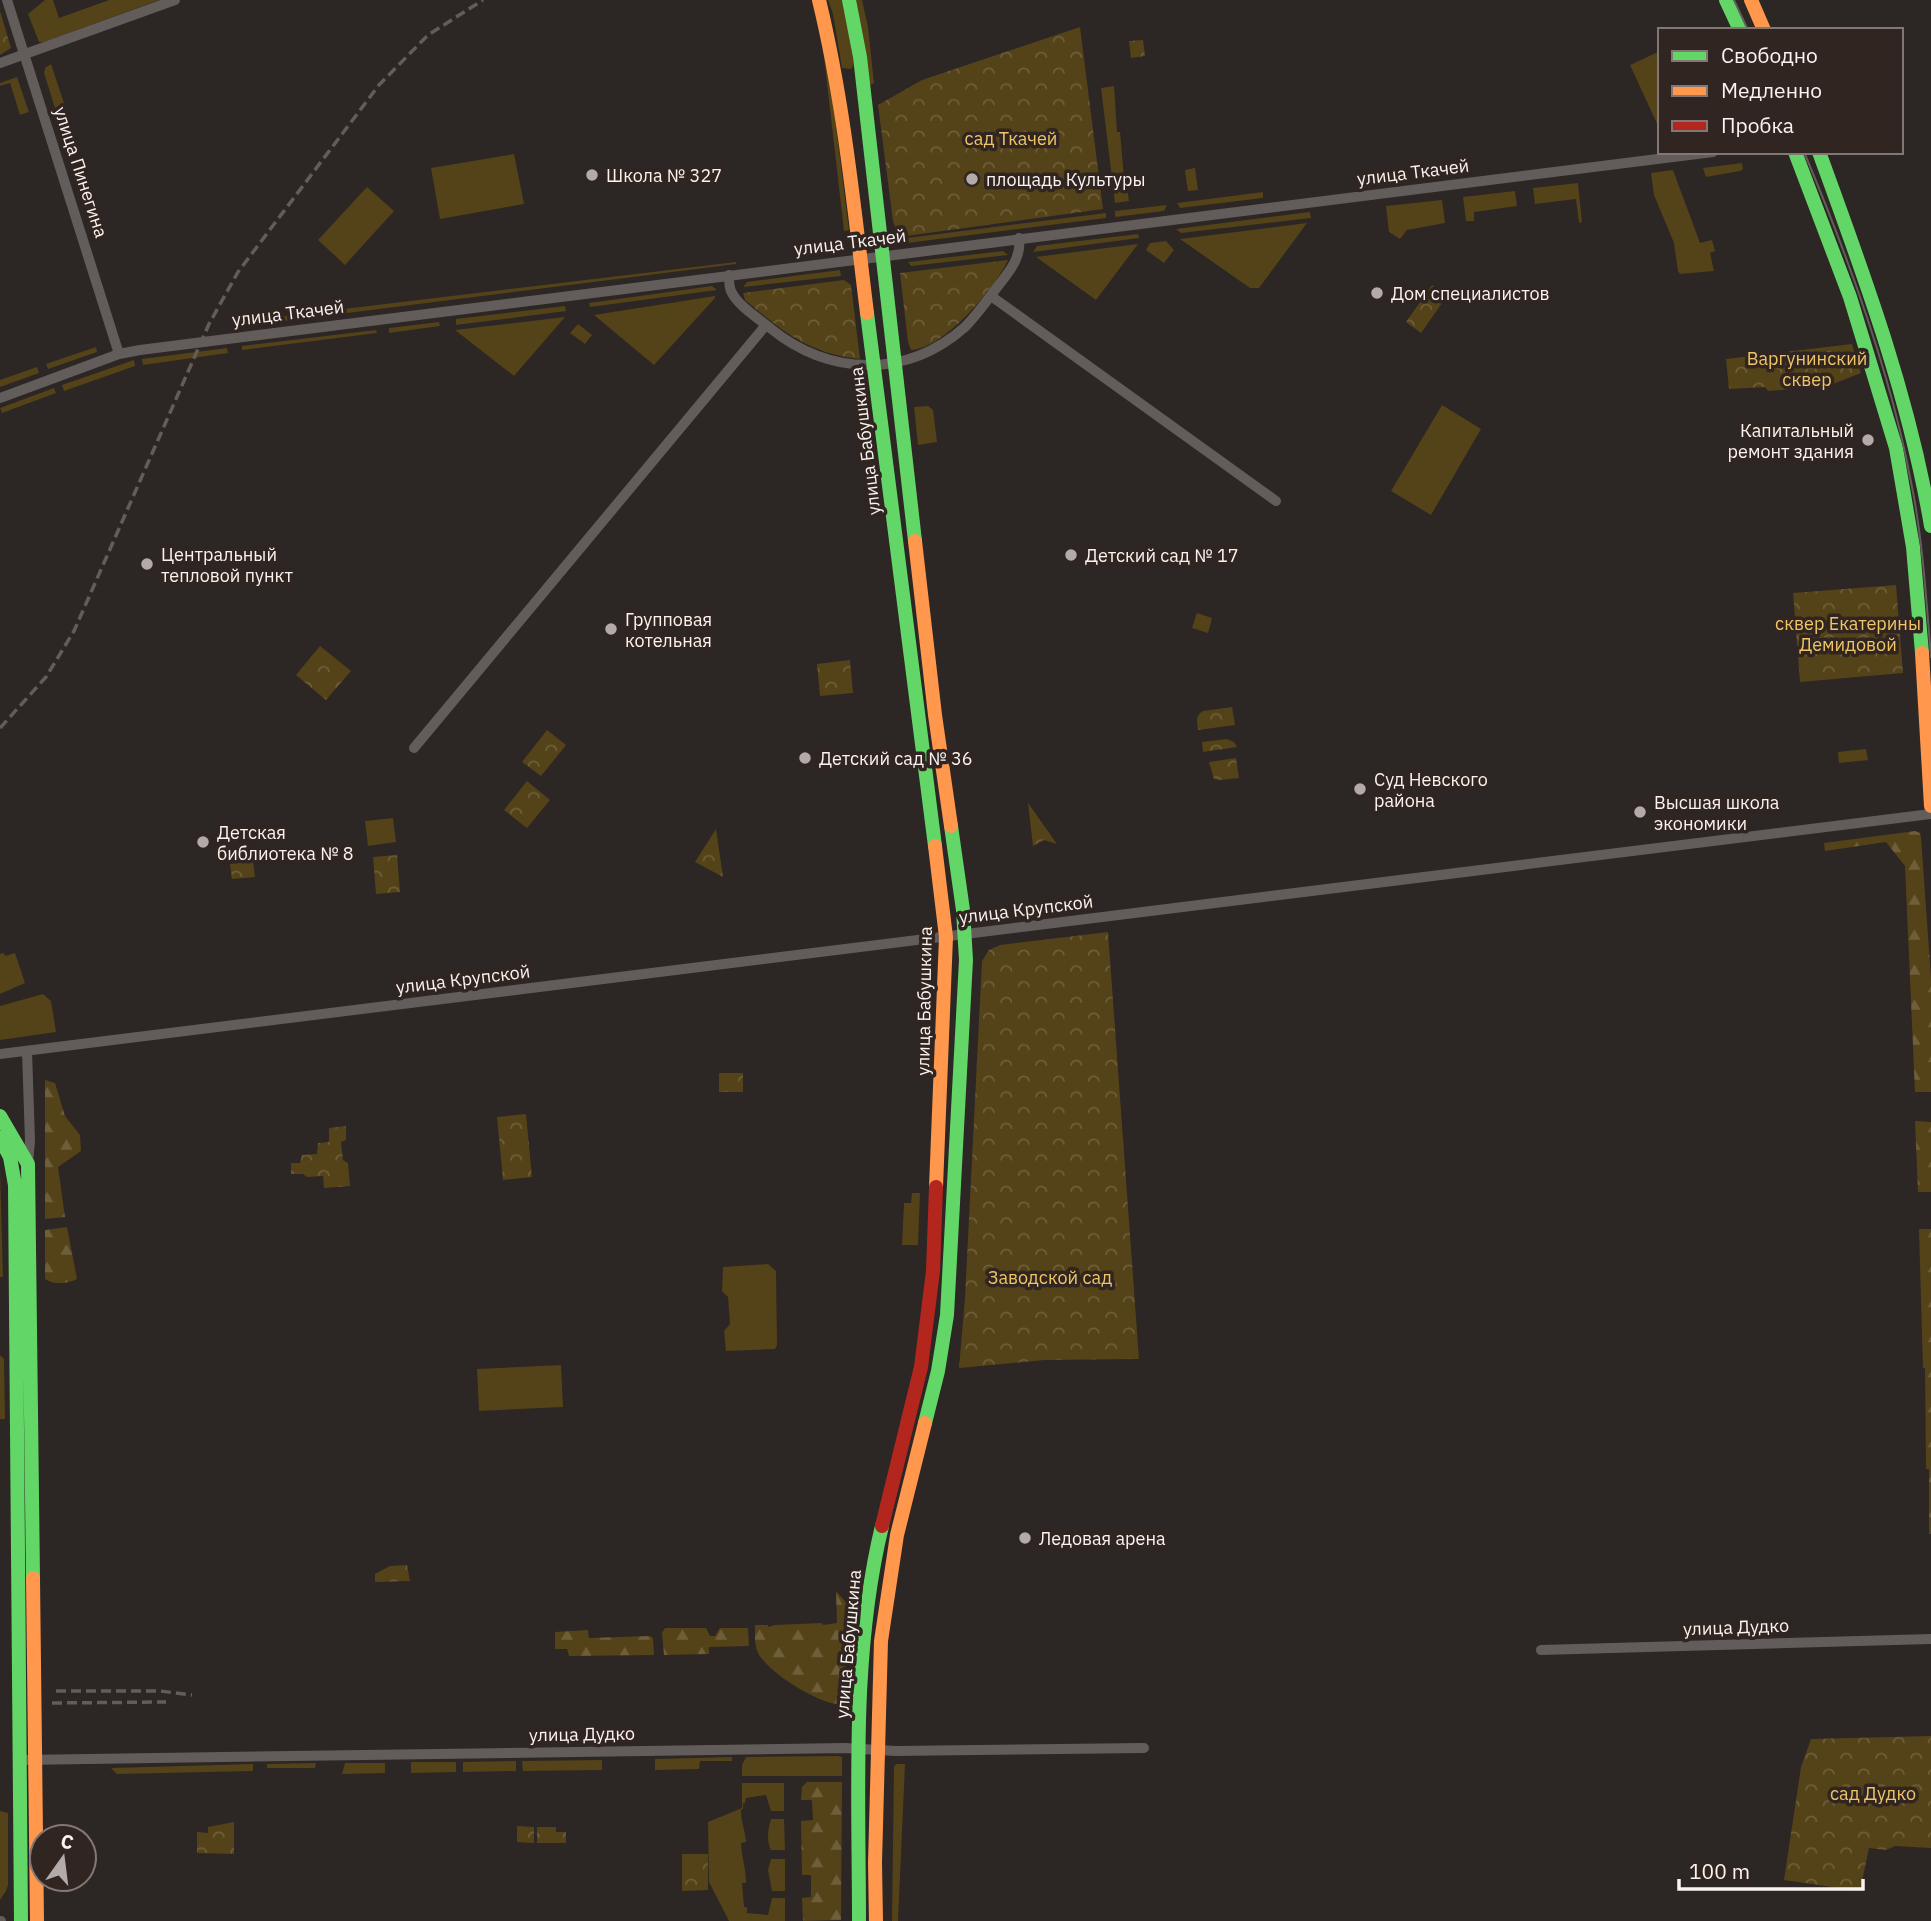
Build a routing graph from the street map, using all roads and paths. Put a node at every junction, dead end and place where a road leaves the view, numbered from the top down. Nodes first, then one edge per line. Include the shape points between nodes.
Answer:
1 (7, 0) edge
2 (175, 0) edge
3 (819, 0) edge
4 (849, 0) edge
5 (1726, 0) edge
6 (1751, 0) edge
7 (1739, 28) edge
8 (1764, 28) edge
9 (23, 54) junction
10 (0, 62) edge
11 (1697, 154) edge
12 (1796, 154) edge
13 (1820, 154) edge
14 (1019, 239) junction
15 (881, 256) junction
16 (861, 259) junction
17 (729, 275) junction
18 (991, 296) junction
19 (766, 325) junction
20 (119, 354) junction
21 (893, 362) junction
22 (875, 365) junction
23 (0, 398) edge
24 (1276, 501) dead end
25 (1931, 526) edge
26 (414, 748) dead end
27 (1931, 806) edge
28 (1931, 814) edge
29 (965, 934) junction
30 (946, 937) junction
31 (27, 1051) junction
32 (0, 1054) edge
33 (0, 1116) edge
34 (0, 1138) edge
35 (28, 1164) junction
36 (1931, 1639) edge
37 (1541, 1650) dead end
38 (1144, 1748) dead end
39 (859, 1749) junction
40 (878, 1750) junction
41 (27, 1760) junction
42 (21, 1921) edge
43 (37, 1921) edge
44 (859, 1921) edge
45 (876, 1921) edge

1 - 9 street, улица Пинегина
2 - 9 street
3 - 16 street, улица Бабушкина via 843,120
4 - 15 street, улица Бабушкина via 860,57
5 - 7 street
6 - 8 street
9 - 10 street
9 - 20 street, улица Пинегина
11 - 14 street, улица Ткачей
12 - 27 street via 1857,318 1904,486 1914,555
13 - 25 street via 1898,380
14 - 15 street, улица Ткачей
14 - 18 street via 1018,257
15 - 16 street, улица Ткачей
15 - 21 street, улица Бабушкина
16 - 17 street, улица Ткачей
16 - 22 street, улица Бабушкина
17 - 19 street via 731,291 739,302
17 - 20 street, улица Ткачей
18 - 21 street via 950,338 918,356
18 - 24 street
19 - 22 street via 820,358
19 - 26 street
20 - 23 street, улица Ткачей
21 - 22 street
21 - 29 street, улица Бабушкина
22 - 30 street, улица Бабушкина
28 - 29 street, улица Крупской
29 - 30 street, улица Крупской
29 - 40 street, улица Бабушкина via 947,1315 890,1573 881,1641
30 - 31 street, улица Крупской
30 - 39 street, улица Бабушкина via 929,1313 869,1595
31 - 32 street, улица Крупской
31 - 35 street
33 - 35 street
34 - 41 street via 10,1157 15,1185
35 - 41 street
36 - 37 street, улица Дудко
38 - 40 street, улица Дудко
39 - 40 street, улица Дудко
39 - 41 street, улица Дудко
39 - 44 street, улица Бабушкина
40 - 45 street, улица Бабушкина
41 - 42 street
41 - 43 street

